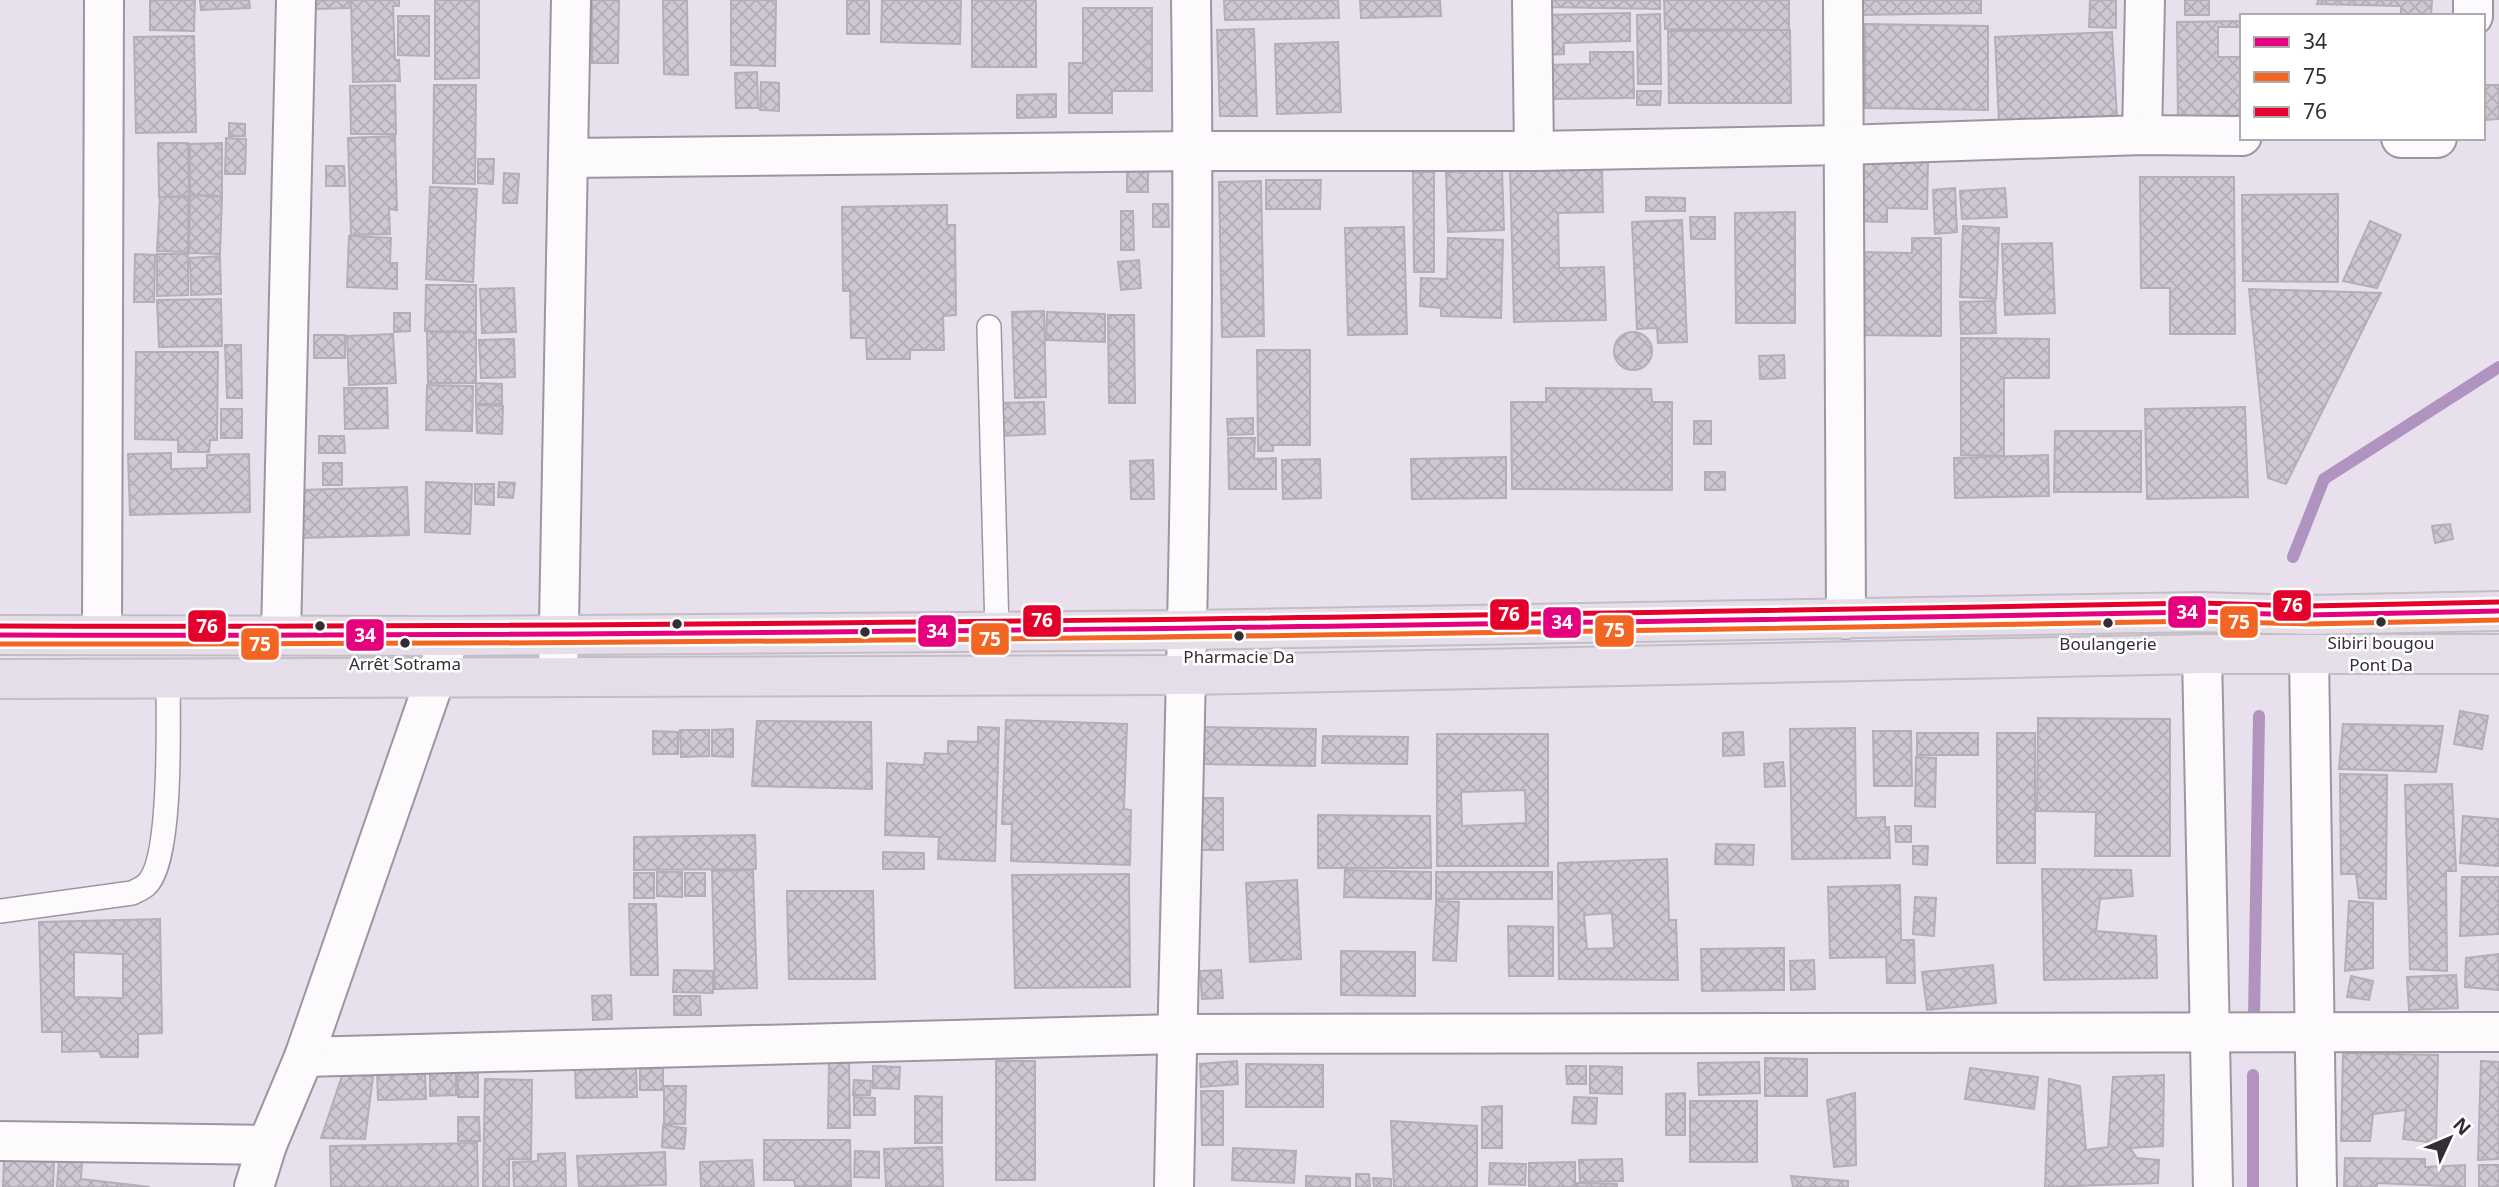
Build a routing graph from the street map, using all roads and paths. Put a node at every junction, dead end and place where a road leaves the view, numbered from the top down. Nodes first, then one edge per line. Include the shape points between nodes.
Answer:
1 (104, 0) edge
2 (296, 0) edge
3 (571, 0) edge
4 (1191, 0) edge
5 (1532, 0) edge
6 (1843, 0) edge
7 (2146, 0) edge
8 (2142, 135) junction
9 (2240, 136) edge
10 (1843, 145) junction
11 (1194, 151) junction
12 (1534, 151) junction
13 (568, 158) junction
14 (989, 327) dead end
15 (2499, 611) edge
16 (1846, 619) junction
17 (1189, 630) junction
18 (997, 631) junction
19 (0, 635) edge
20 (103, 635) junction
21 (281, 635) junction
22 (450, 636) junction
23 (559, 636) junction
24 (2202, 654) junction
25 (2499, 654) edge
26 (2309, 655) junction
27 (558, 675) junction
28 (1188, 675) junction
29 (435, 676) junction
30 (0, 678) edge
31 (169, 678) junction
32 (0, 911) edge
33 (2209, 1032) junction
34 (2314, 1032) junction
35 (2499, 1032) edge
36 (1177, 1034) junction
37 (304, 1057) junction
38 (0, 1141) edge
39 (267, 1145) junction
40 (254, 1187) edge
41 (1174, 1187) edge
42 (2213, 1187) edge
43 (2317, 1187) edge

1 - 20 street
2 - 21 street
3 - 13 street
4 - 11 street
5 - 12 street
6 - 10 street
7 - 8 street
8 - 9 street
8 - 10 street
10 - 12 street
10 - 16 street
11 - 12 street
11 - 13 street
11 - 17 street
13 - 23 street
14 - 18 lane
15 - 16 highway via 2309,615 2200,611
16 - 17 highway
17 - 18 highway
17 - 28 street
18 - 23 highway
19 - 20 highway
20 - 21 highway
21 - 22 highway
22 - 23 highway
22 - 29 street
23 - 27 street
24 - 26 highway
24 - 28 highway
24 - 33 street
25 - 26 highway
26 - 34 street
27 - 28 highway
27 - 29 highway
28 - 36 street
29 - 31 highway
29 - 37 street
30 - 31 highway
31 - 32 lane via 166,826 148,884 132,893
33 - 34 street
33 - 36 street
33 - 42 street
34 - 35 street
34 - 43 street
36 - 37 street
36 - 41 street
37 - 39 street
38 - 39 street
39 - 40 street

